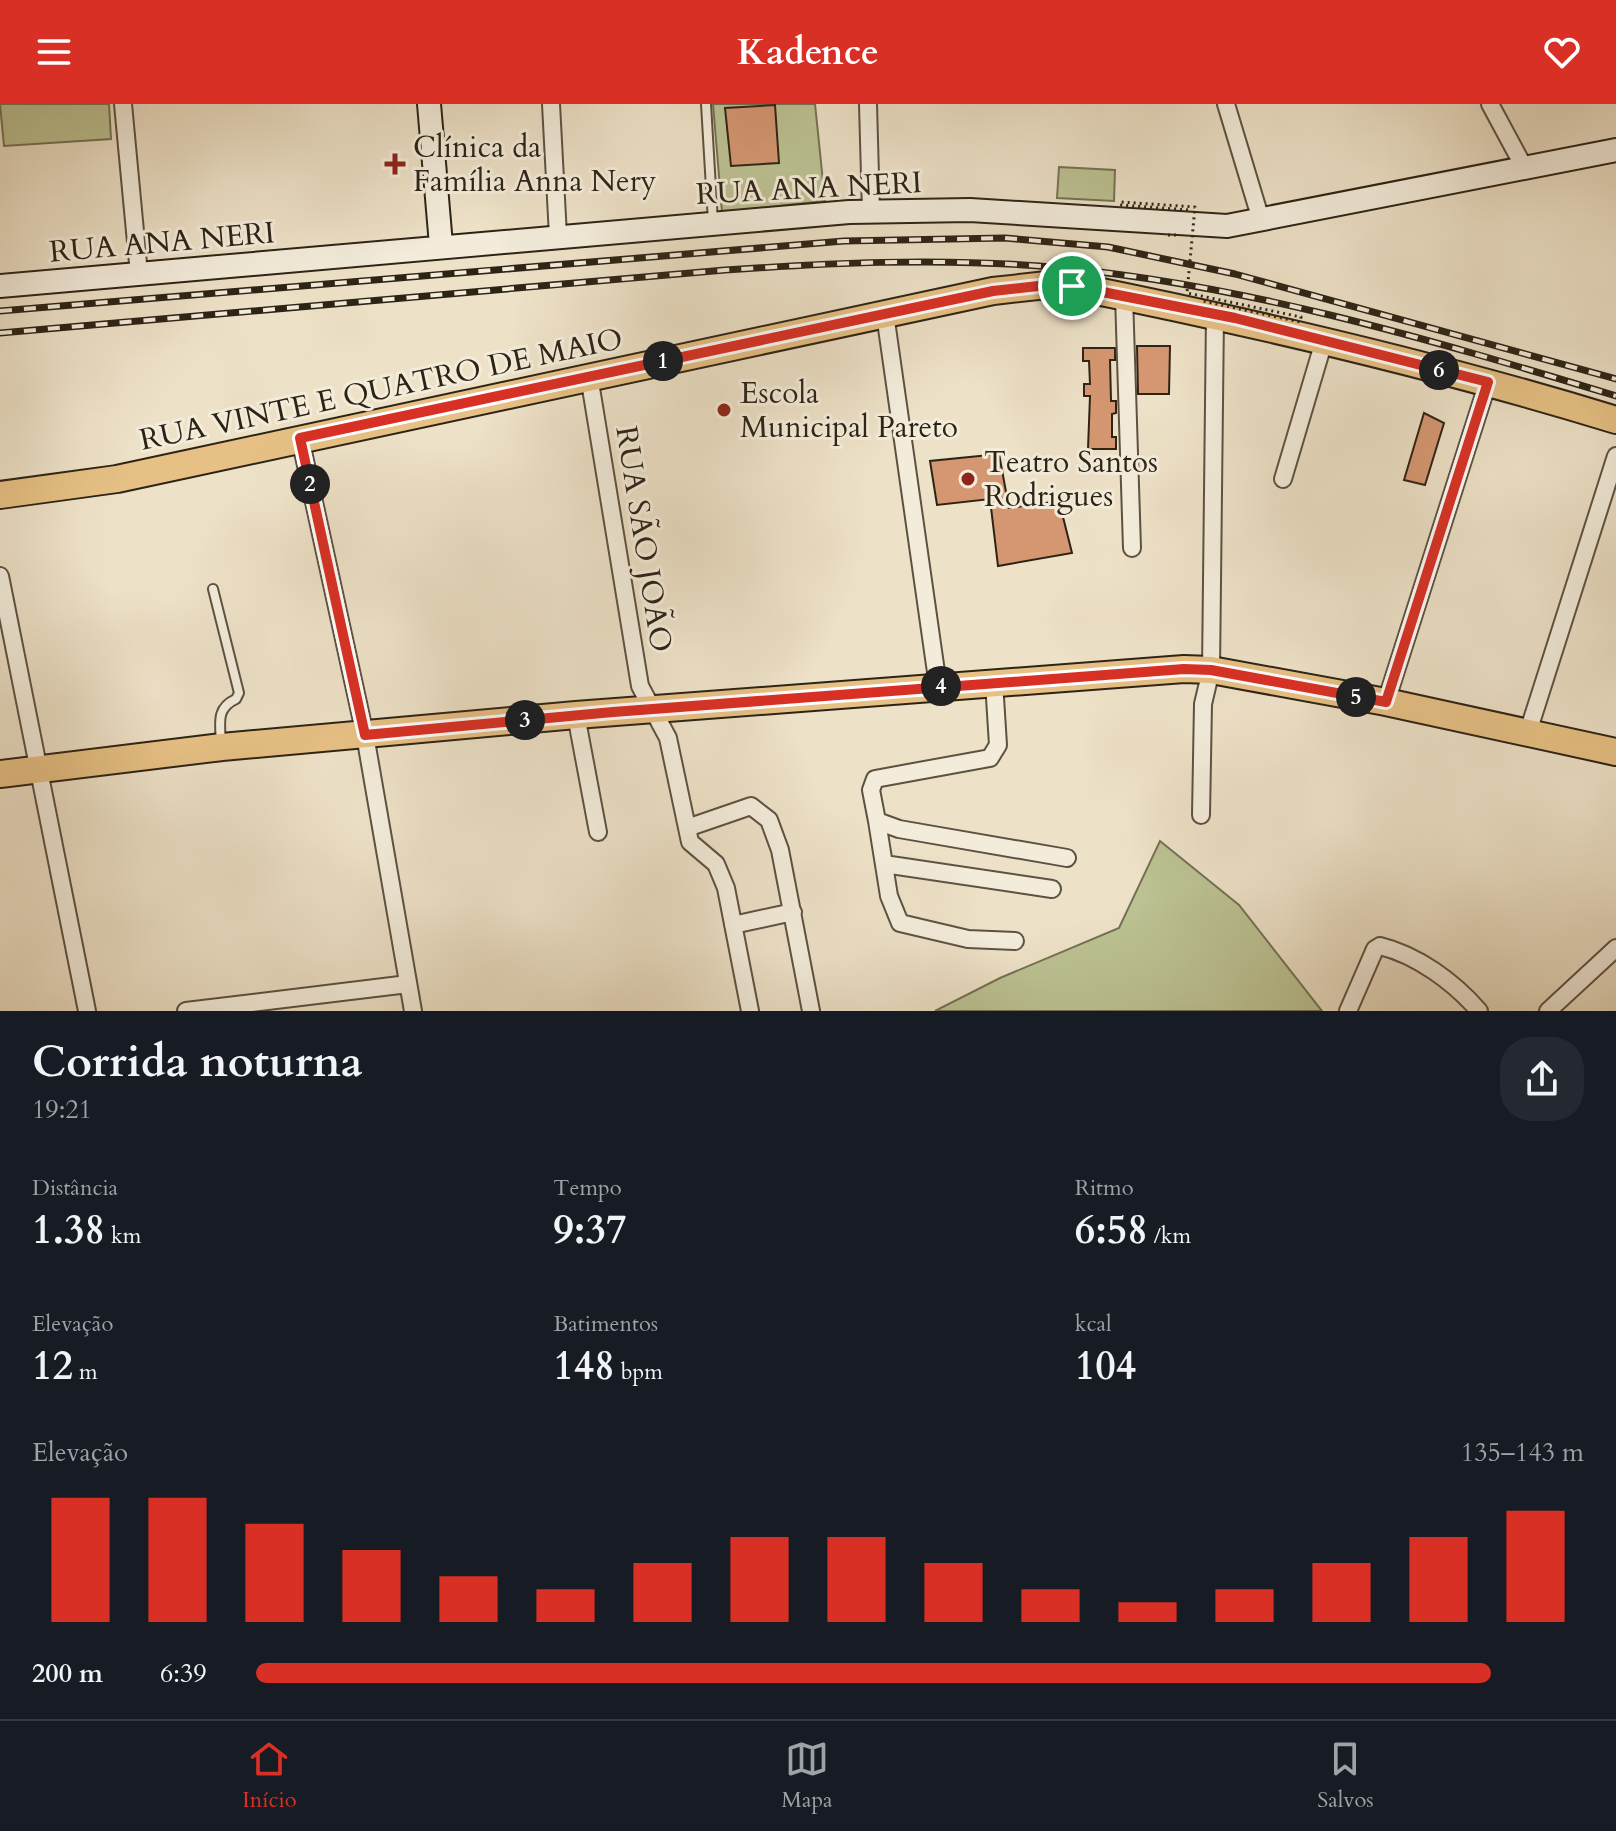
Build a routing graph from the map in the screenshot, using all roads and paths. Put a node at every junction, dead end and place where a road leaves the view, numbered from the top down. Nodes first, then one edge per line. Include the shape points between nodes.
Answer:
1 (123, 104) edge
2 (429, 104) edge
3 (551, 104) edge
4 (706, 104) edge
5 (868, 104) edge
6 (1226, 104) edge
7 (1490, 104) edge
8 (1616, 150) edge
9 (1525, 169) junction
10 (1188, 210) dead end
11 (871, 212) junction
12 (1261, 220) junction
13 (713, 223) junction
14 (1168, 235) dead end
15 (1177, 235) dead end
16 (558, 236) junction
17 (441, 245) junction
18 (139, 274) junction
19 (0, 286) edge
20 (1124, 296) junction
21 (1209, 308) junction
22 (885, 314) junction
23 (1324, 341) junction
24 (589, 376) junction
25 (1488, 382) junction
26 (1616, 420) edge
27 (300, 438) junction
28 (1616, 456) edge
29 (1283, 479) dead end
30 (0, 495) edge
31 (1132, 548) dead end
32 (0, 576) edge
33 (213, 589) dead end
34 (1211, 670) junction
35 (994, 682) junction
36 (938, 686) junction
37 (1386, 702) junction
38 (652, 709) junction
39 (576, 715) junction
40 (1528, 732) junction
41 (365, 735) junction
42 (222, 747) junction
43 (1616, 752) edge
44 (37, 770) junction
45 (0, 774) edge
46 (1201, 815) dead end
47 (877, 821) junction
48 (687, 828) junction
49 (598, 832) dead end
50 (1067, 858) dead end
51 (884, 864) junction
52 (1052, 889) dead end
53 (793, 912) junction
54 (733, 925) junction
55 (1015, 941) dead end
56 (1611, 953) edge
57 (1616, 973) edge
58 (408, 984) junction
59 (805, 1009) edge
60 (87, 1011) edge
61 (186, 1011) edge
62 (413, 1011) edge
63 (750, 1011) edge
64 (1348, 1011) edge
65 (1479, 1011) edge
66 (1548, 1011) edge

1 - 18 street
2 - 17 main road
3 - 16 street
4 - 13 lane
5 - 11 street
6 - 12 street
7 - 9 street
8 - 9 main road, RUA ANA NERI
9 - 12 main road, RUA ANA NERI
10 - 21 path, bridge via 1120,205 1195,207 1187,293 1301,317 1300,322
11 - 12 main road, RUA ANA NERI via 970,210 1212,226
11 - 13 main road, RUA ANA NERI
13 - 16 main road, RUA ANA NERI
14 - 15 path, bridge
16 - 17 main road, RUA ANA NERI
17 - 18 main road, RUA ANA NERI
18 - 19 main road, RUA ANA NERI
20 - 21 main road, RUA VINTE E QUATRO DE MAIO
20 - 22 main road, RUA VINTE E QUATRO DE MAIO via 1072,286 1019,286
20 - 31 street
21 - 23 main road, RUA VINTE E QUATRO DE MAIO
21 - 34 street
22 - 24 main road, RUA VINTE E QUATRO DE MAIO
22 - 36 street
23 - 25 main road, RUA VINTE E QUATRO DE MAIO
23 - 29 street
24 - 27 main road, RUA VINTE E QUATRO DE MAIO
24 - 38 street, RUA SÃO JOÃO via 636,666
25 - 26 main road, RUA VINTE E QUATRO DE MAIO
25 - 37 street
27 - 30 main road, RUA VINTE E QUATRO DE MAIO via 117,479
27 - 41 street
28 - 40 street
32 - 44 street
33 - 42 lane via 239,693 219,714
34 - 35 main road
34 - 37 main road
34 - 46 street via 1203,704
35 - 36 main road
35 - 47 street via 995,753 875,779 871,790
36 - 38 main road
37 - 40 main road
38 - 39 main road
38 - 48 street, RUA SÃO JOÃO via 668,738
39 - 41 main road
39 - 49 street
40 - 43 main road
41 - 42 main road
41 - 58 street
42 - 44 main road
44 - 45 main road
44 - 60 street
47 - 50 street
47 - 51 street
48 - 53 street via 751,806 759,809 780,850
48 - 54 street via 690,842 716,864
51 - 52 street
51 - 55 street via 900,923 968,939
53 - 54 street
53 - 59 street
54 - 63 street
56 - 57 street
56 - 66 street
58 - 61 street
58 - 62 street
64 - 65 street via 1380,946 1433,971

